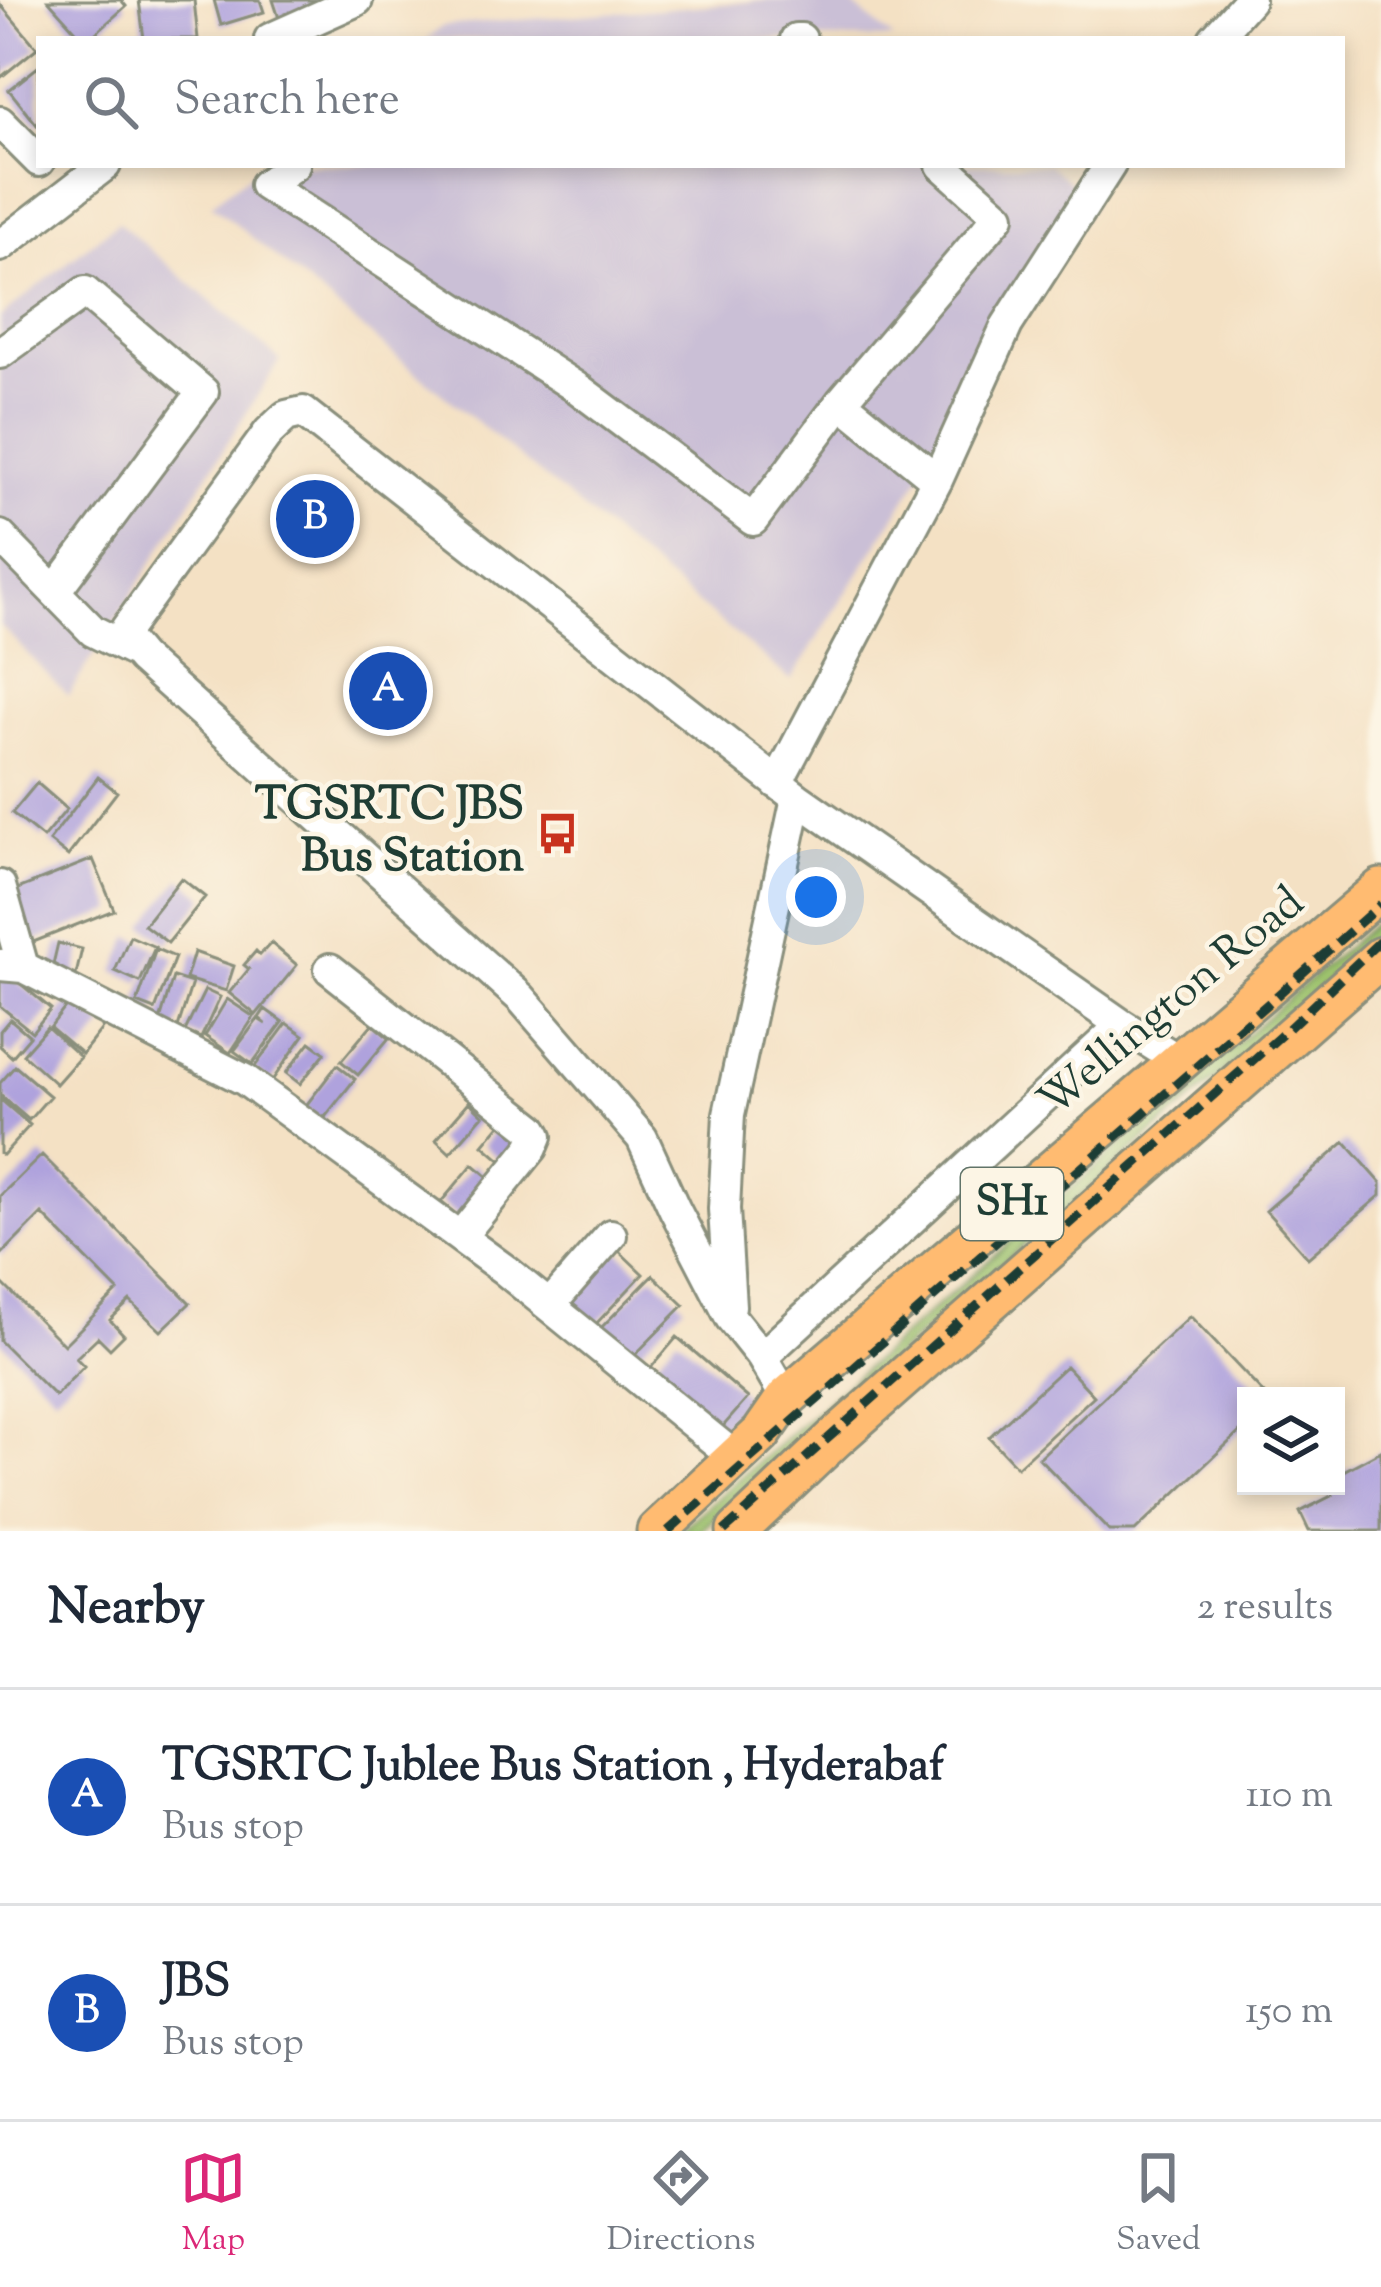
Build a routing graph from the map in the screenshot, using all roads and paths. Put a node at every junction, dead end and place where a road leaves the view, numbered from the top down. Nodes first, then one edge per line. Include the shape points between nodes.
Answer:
1 (357, 0) edge
2 (1249, 0) edge
3 (277, 36) edge
4 (1217, 36) edge
5 (0, 122) edge
6 (36, 158) edge
7 (46, 168) edge
8 (102, 168) edge
9 (290, 168) edge
10 (945, 168) edge
11 (1108, 168) edge
12 (70, 192) junction
13 (0, 246) edge
14 (0, 353) edge
15 (841, 402) junction
16 (937, 480) junction
17 (0, 536) edge
18 (55, 591) junction
19 (133, 651) junction
20 (787, 790) junction
21 (0, 886) edge
22 (1381, 889) edge
23 (1381, 957) edge
24 (12, 966) edge
25 (330, 969) dead end
26 (1123, 1024) junction
27 (1181, 1062) junction
28 (611, 1235) dead end
29 (460, 1237) junction
30 (549, 1306) junction
31 (731, 1318) junction
32 (762, 1357) junction
33 (786, 1398) junction
34 (735, 1457) junction
35 (756, 1522) edge
36 (657, 1529) edge

1 - 3 street
2 - 4 street
5 - 6 street
7 - 12 street
8 - 12 street
9 - 15 street via 265,185 580,390 753,520
10 - 15 street via 999,216
11 - 16 street via 1006,325
12 - 13 street
14 - 18 street via 86,292 203,392
15 - 16 street
16 - 20 street
17 - 18 street
18 - 19 street via 92,631
19 - 20 street via 126,629 269,432 303,412
19 - 31 street via 521,998 642,1138
20 - 26 street
20 - 31 street via 729,1114
21 - 24 street
22 - 27 main road, Wellington Road / SH1
23 - 35 main road, SH1 via 835,1438
24 - 29 street via 245,1080
25 - 29 street via 537,1136
26 - 27 street
26 - 32 street
27 - 33 main road, Wellington Road / SH1
28 - 30 street
29 - 30 street
30 - 34 street
31 - 32 street
32 - 33 street
33 - 34 main road, Wellington Road / SH1
34 - 36 main road, Wellington Road / SH1

